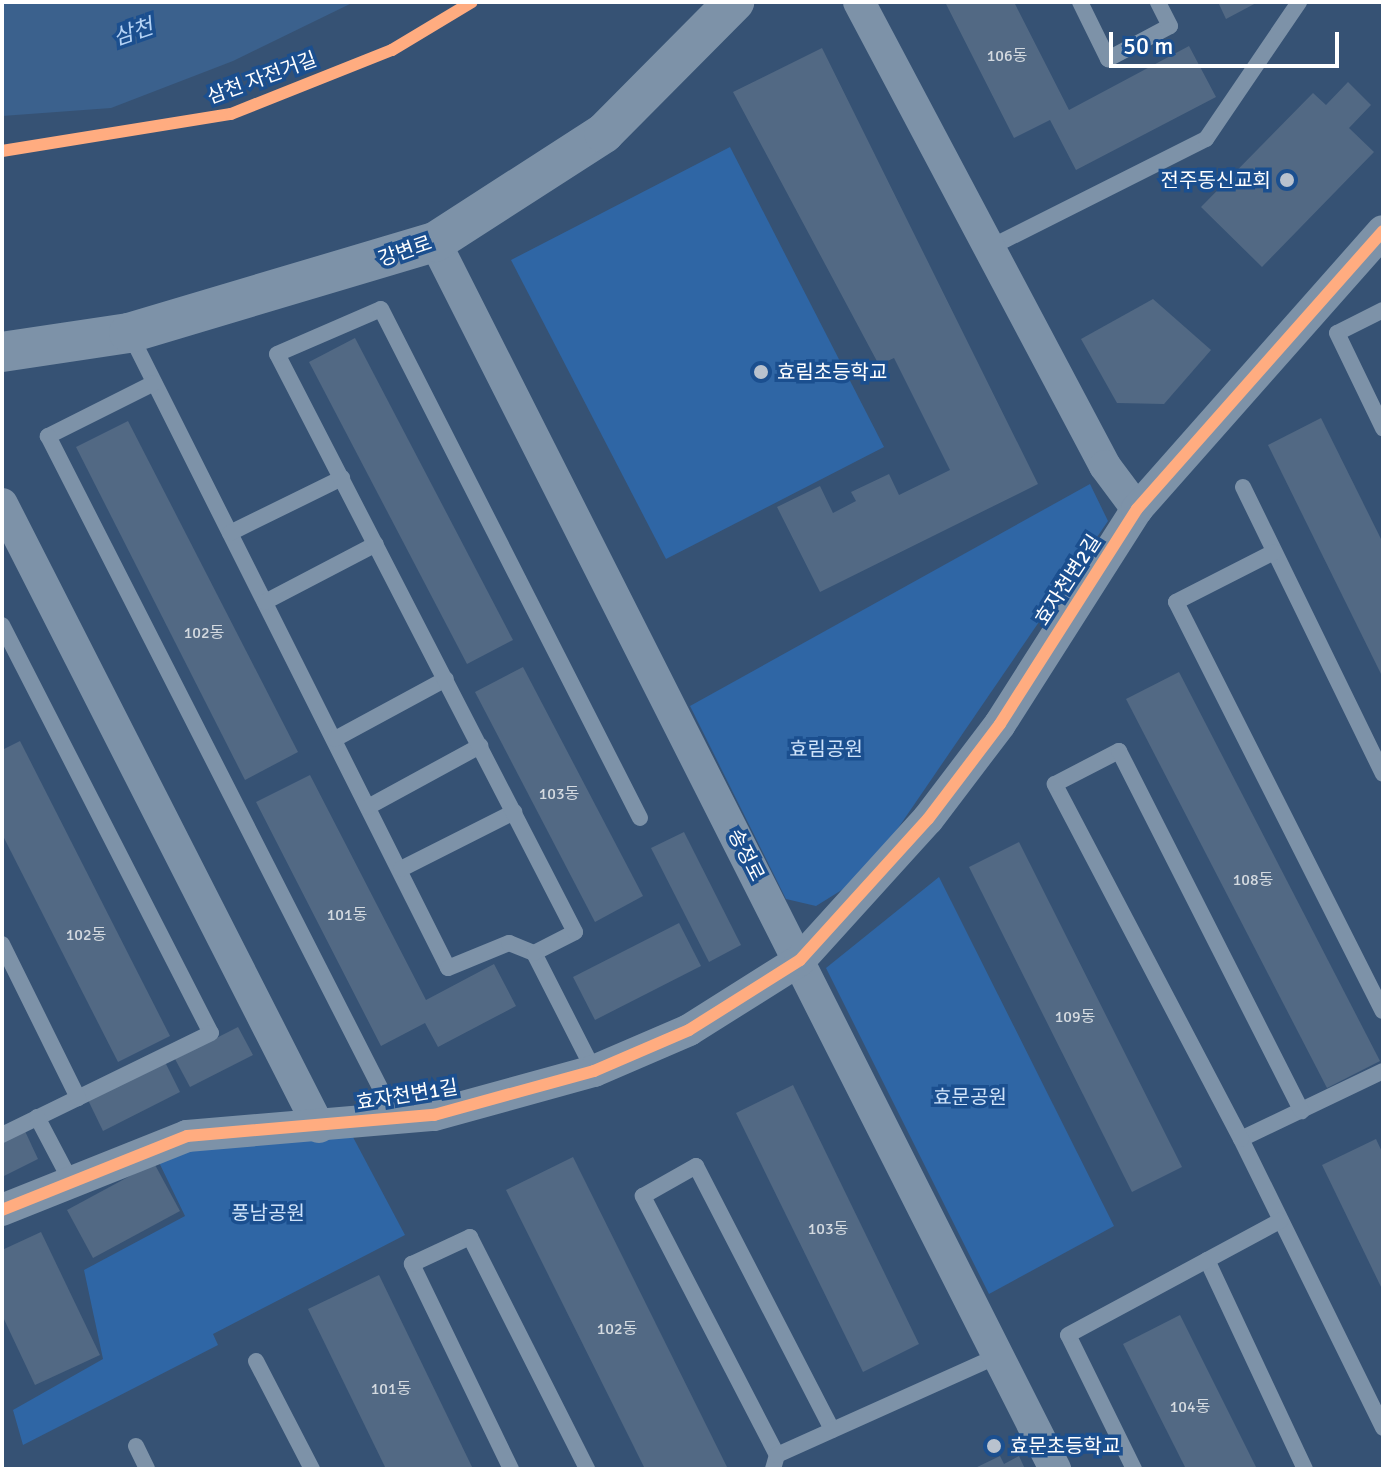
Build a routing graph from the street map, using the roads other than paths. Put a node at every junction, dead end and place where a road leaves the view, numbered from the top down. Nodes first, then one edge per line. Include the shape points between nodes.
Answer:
1 (734, 2) edge
2 (859, 2) edge
3 (1080, 2) edge
4 (1158, 2) edge
5 (1299, 2) edge
6 (1383, 231) edge
7 (435, 242) junction
8 (989, 248) junction
9 (1383, 310) edge
10 (129, 333) junction
11 (2, 352) edge
12 (154, 383) junction
13 (1383, 428) edge
14 (342, 478) junction
15 (1243, 487) dead end
16 (2, 504) edge
17 (1137, 509) junction
18 (230, 533) junction
19 (376, 544) junction
20 (1274, 552) junction
21 (265, 602) junction
22 (2, 625) edge
23 (446, 679) junction
24 (335, 739) junction
25 (480, 746) junction
26 (1383, 774) edge
27 (368, 807) junction
28 (514, 812) junction
29 (640, 818) dead end
30 (401, 869) junction
31 (2, 944) edge
32 (534, 953) junction
33 (800, 960) junction
34 (1383, 1011) edge
35 (594, 1071) junction
36 (1383, 1071) edge
37 (78, 1098) junction
38 (1302, 1111) junction
39 (37, 1117) junction
40 (396, 1119) junction
41 (319, 1127) junction
42 (2, 1135) edge
43 (1241, 1139) junction
44 (69, 1178) junction
45 (2, 1210) edge
46 (1280, 1221) junction
47 (1207, 1260) junction
48 (1000, 1355) junction
49 (256, 1361) dead end
50 (1383, 1428) edge
51 (832, 1430) junction
52 (136, 1446) dead end
53 (775, 1462) edge
54 (147, 1469) edge
55 (312, 1469) edge
56 (511, 1469) edge
57 (587, 1469) edge
58 (1055, 1469) edge
59 (1134, 1469) edge
60 (1305, 1469) edge

1 - 7 street, 강변로 via 604,133
2 - 8 street
3 - 4 lane via 1108,59 1170,26
5 - 8 lane via 1206,139
6 - 17 street, 효자천변2길
7 - 10 street, 강변로
7 - 33 street, 송정로
8 - 17 street via 1105,466
9 - 13 lane via 1337,333
10 - 11 street, 강변로
10 - 12 lane
12 - 18 lane
12 - 40 lane via 48,436
14 - 18 lane
14 - 19 lane
14 - 29 lane via 277,354 381,309
15 - 20 lane
16 - 41 street
17 - 33 street, 효자천변2길 via 1000,724 928,819
18 - 21 lane
19 - 21 lane
19 - 23 lane
20 - 26 lane
20 - 34 lane via 1176,602
21 - 24 lane
22 - 37 lane via 211,1033
23 - 24 lane
23 - 25 lane
24 - 27 lane
25 - 27 lane
25 - 28 lane
27 - 30 lane
28 - 30 lane
28 - 32 lane via 575,932
30 - 32 lane via 448,968 509,943
31 - 37 lane
32 - 35 lane
33 - 35 street, 효자천변1길 via 689,1030
33 - 48 street, 송정로
35 - 40 street, 효자천변1길
36 - 38 lane
37 - 39 lane
38 - 43 lane
38 - 43 lane via 1119,751 1055,784
39 - 42 lane
39 - 44 lane
40 - 41 street, 효자천변1길
41 - 44 street, 효자천변1길 via 187,1136
43 - 46 lane
44 - 45 street, 효자천변1길
46 - 47 lane
46 - 50 lane
47 - 59 lane via 1068,1335
47 - 60 lane
48 - 51 lane
48 - 58 street, 송정로
49 - 55 lane
51 - 53 lane
51 - 53 lane via 696,1166 643,1196
52 - 54 lane
56 - 57 lane via 412,1264 470,1237

